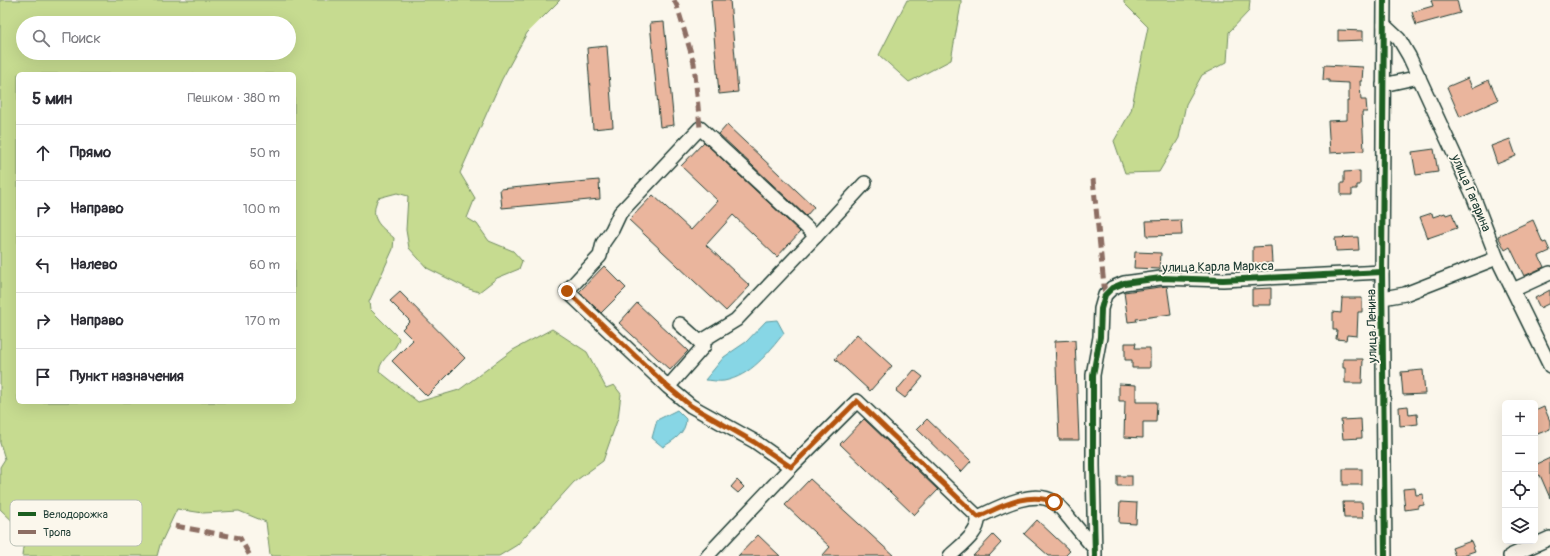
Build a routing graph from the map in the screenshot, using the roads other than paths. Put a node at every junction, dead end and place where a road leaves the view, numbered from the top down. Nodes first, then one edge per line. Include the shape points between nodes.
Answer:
1 (1384, 0) edge
2 (1384, 25) junction
3 (1419, 78) junction
4 (1384, 85) junction
5 (865, 183) dead end
6 (816, 236) junction
7 (1497, 258) junction
8 (1382, 272) junction
9 (1550, 273) edge
10 (1513, 290) junction
11 (1383, 298) junction
12 (680, 324) dead end
13 (700, 342) junction
14 (1550, 366) edge
15 (668, 387) junction
16 (791, 467) junction
17 (978, 517) junction
18 (1550, 538) edge
19 (1095, 553) edge
20 (706, 556) edge
21 (950, 556) edge
22 (1385, 556) edge
23 (1510, 556) edge

1 - 2 street, улица Ленина
2 - 3 street, улица Гагарина via 1399,39
2 - 4 street, улица Ленина
3 - 4 street
3 - 7 street, улица Гагарина via 1472,194
4 - 8 street, улица Ленина
5 - 6 street
6 - 13 street via 736,320
6 - 15 street via 700,128 620,213 603,243 600,256 567,291
7 - 10 street, улица Гагарина
7 - 11 street via 1405,294
8 - 11 street, улица Ленина
8 - 19 street, улица Карла Маркса via 1223,280 1161,278 1124,283 1112,288 1105,295 1101,308 1100,336 1093,375
9 - 10 street
10 - 14 street, улица Гагарина
11 - 22 street, улица Ленина
12 - 13 street
13 - 15 street via 704,346
15 - 16 street via 691,406 754,442
16 - 17 street via 857,401
16 - 20 street
17 - 19 street via 1012,502 1044,498 1061,508
17 - 21 street via 977,529
18 - 23 street

